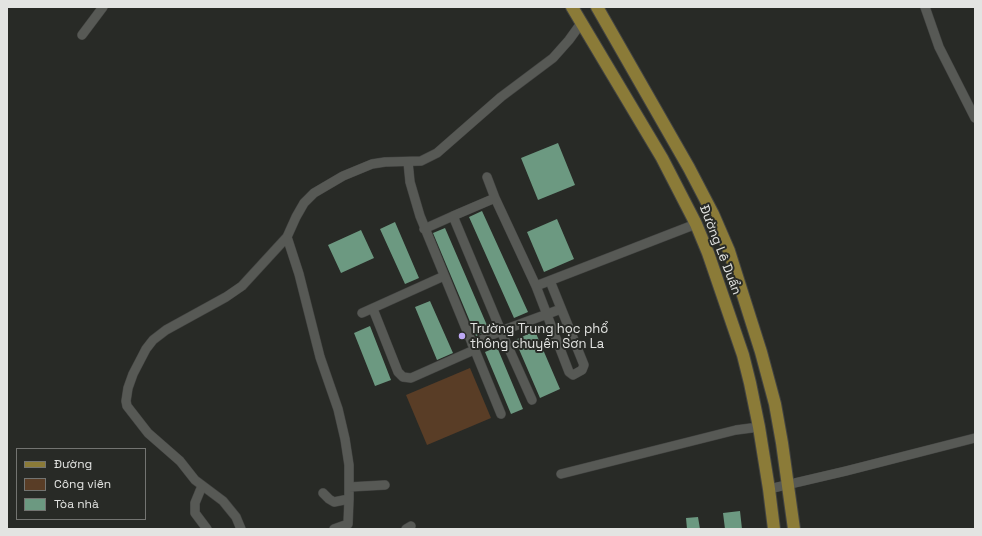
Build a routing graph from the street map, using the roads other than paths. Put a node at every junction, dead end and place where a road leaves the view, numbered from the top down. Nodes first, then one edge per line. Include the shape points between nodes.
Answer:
1 (103, 7) edge
2 (572, 7) edge
3 (597, 7) edge
4 (925, 7) edge
5 (582, 22) junction
6 (82, 35) dead end
7 (975, 118) edge
8 (408, 162) junction
9 (487, 177) dead end
10 (494, 198) junction
11 (453, 216) junction
12 (696, 224) junction
13 (424, 229) junction
14 (287, 237) junction
15 (444, 276) junction
16 (550, 281) junction
17 (536, 286) junction
18 (561, 308) junction
19 (373, 309) junction
20 (362, 313) dead end
21 (546, 314) junction
22 (501, 331) junction
23 (573, 340) junction
24 (559, 346) junction
25 (473, 347) junction
26 (532, 400) dead end
27 (501, 414) dead end
28 (759, 426) junction
29 (975, 438) edge
30 (561, 474) dead end
31 (385, 485) dead end
32 (789, 485) junction
33 (202, 486) junction
34 (349, 487) junction
35 (770, 489) junction
36 (323, 493) dead end
37 (349, 499) junction
38 (351, 527) edge
39 (207, 529) edge
40 (241, 529) edge
41 (334, 529) edge
42 (774, 529) edge
43 (794, 529) edge

1 - 6 street
2 - 5 main road, Đường Lê Duẩn
3 - 32 main road, Đường Lê Duẩn via 689,168 729,251 775,404
4 - 7 street via 939,47
5 - 8 street via 553,58 501,97 437,152 420,161
5 - 12 main road, Đường Lê Duẩn via 662,158
8 - 13 street via 410,182
8 - 14 street via 372,164 327,184 304,203
9 - 10 street
10 - 11 street
10 - 17 street
11 - 13 street
11 - 22 street
12 - 16 street
12 - 28 main road, Đường Lê Duẩn via 743,355
13 - 15 street
14 - 33 street via 242,286 153,340 141,356 133,374 126,401 129,411
14 - 34 street via 320,357 342,422 349,465
15 - 19 street
15 - 25 street
16 - 17 street
16 - 18 street
17 - 21 street
18 - 21 street
18 - 23 street
19 - 20 street
19 - 25 street via 398,372 403,377 411,378
21 - 22 street
21 - 24 street
22 - 25 street
22 - 26 street
23 - 24 street
23 - 24 street via 584,368 573,375 569,372
25 - 27 street
28 - 30 street
28 - 35 main road, Đường Lê Duẩn
29 - 32 street
31 - 34 street
32 - 35 street
32 - 43 main road, Đường Lê Duẩn
33 - 39 street via 195,503 195,512
33 - 40 street via 226,505 236,517
34 - 37 street
35 - 42 main road, Đường Lê Duẩn
36 - 37 street via 334,502
37 - 38 street
38 - 41 street

